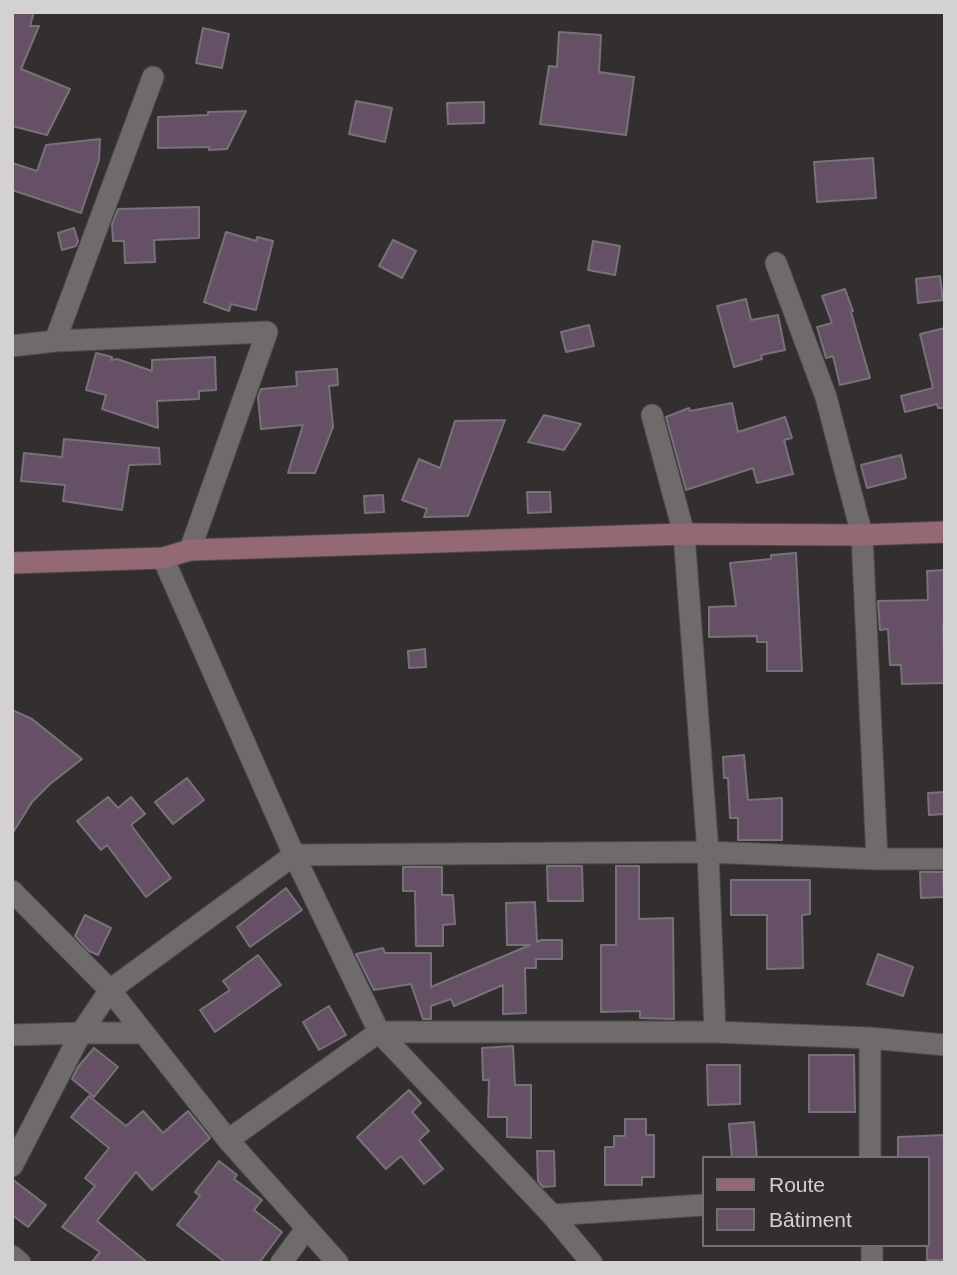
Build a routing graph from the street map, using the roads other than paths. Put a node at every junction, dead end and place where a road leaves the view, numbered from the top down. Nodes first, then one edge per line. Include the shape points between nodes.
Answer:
1 (153, 77) dead end
2 (776, 263) dead end
3 (55, 341) junction
4 (12, 346) edge
5 (652, 415) dead end
6 (945, 532) edge
7 (684, 534) junction
8 (862, 535) junction
9 (190, 550) junction
10 (163, 558) junction
11 (12, 563) edge
12 (708, 852) junction
13 (293, 855) junction
14 (877, 859) junction
15 (945, 859) edge
16 (12, 891) edge
17 (110, 990) junction
18 (379, 1032) junction
19 (715, 1032) junction
20 (81, 1033) junction
21 (144, 1033) junction
22 (12, 1035) edge
23 (870, 1038) junction
24 (945, 1045) edge
25 (228, 1140) junction
26 (870, 1156) edge
27 (12, 1166) edge
28 (702, 1205) edge
29 (552, 1215) junction
30 (306, 1228) junction
31 (12, 1256) edge
32 (20, 1263) edge
33 (281, 1263) edge
34 (338, 1263) edge
35 (592, 1263) edge

1 - 3 street
2 - 8 street via 826,397
3 - 4 street
3 - 9 street via 267,332
5 - 7 street
6 - 8 street
7 - 8 street
7 - 9 street
7 - 12 street
8 - 14 street
9 - 10 street
10 - 11 street
10 - 13 street
12 - 13 street
12 - 14 street
12 - 19 street
13 - 17 street
13 - 18 street
14 - 15 street
16 - 17 street
17 - 20 street
17 - 21 street
18 - 19 street
18 - 25 street
18 - 29 street
19 - 23 street
20 - 21 street
20 - 22 street
20 - 27 street
21 - 25 street
23 - 24 street
23 - 26 street
25 - 30 street
28 - 29 street
29 - 35 street
30 - 33 street
30 - 34 street
31 - 32 street

